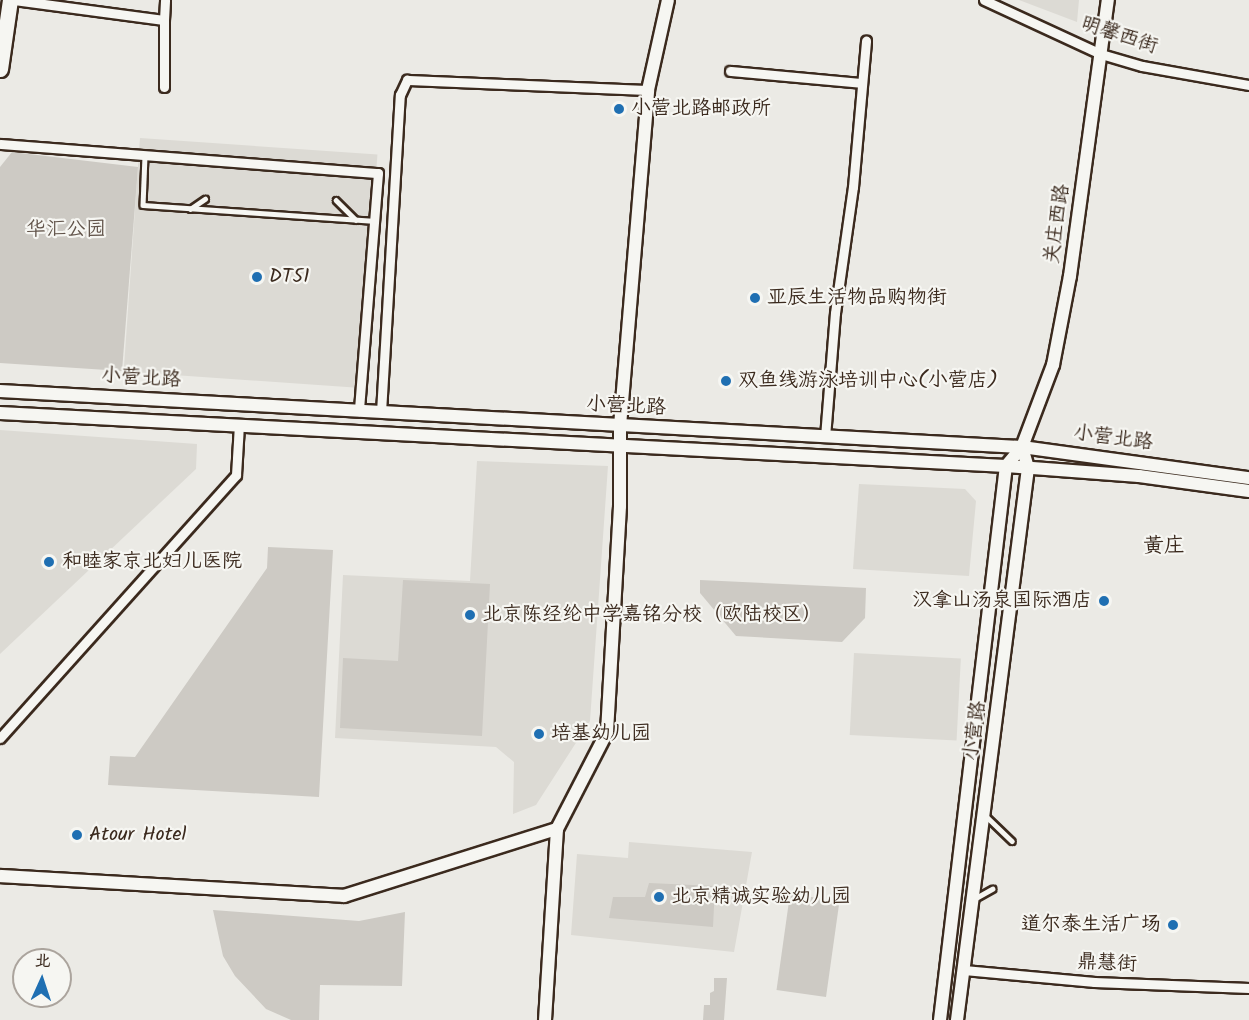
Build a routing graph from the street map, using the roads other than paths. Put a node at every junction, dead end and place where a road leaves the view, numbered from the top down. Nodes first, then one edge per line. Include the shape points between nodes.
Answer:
1 (12, 0) edge
2 (165, 0) edge
3 (668, 0) edge
4 (984, 0) edge
5 (1108, 0) edge
6 (164, 20) junction
7 (866, 41) dead end
8 (1101, 54) junction
9 (0, 69) edge
10 (730, 71) dead end
11 (861, 83) junction
12 (1249, 85) edge
13 (164, 87) dead end
14 (648, 90) junction
15 (0, 144) edge
16 (146, 154) junction
17 (206, 199) dead end
18 (336, 200) dead end
19 (190, 209) junction
20 (356, 220) junction
21 (375, 221) junction
22 (0, 391) edge
23 (360, 411) junction
24 (381, 412) junction
25 (0, 413) edge
26 (239, 425) junction
27 (620, 426) junction
28 (825, 437) junction
29 (620, 446) junction
30 (1022, 447) junction
31 (1006, 466) junction
32 (1028, 468) junction
33 (1249, 478) edge
34 (1249, 491) edge
35 (0, 738) edge
36 (985, 814) junction
37 (557, 829) junction
38 (1012, 841) dead end
39 (0, 876) edge
40 (992, 889) dead end
41 (974, 899) junction
42 (964, 970) junction
43 (1249, 988) edge
44 (545, 1020) edge
45 (940, 1020) edge
46 (957, 1020) edge

1 - 6 street
1 - 9 main road
2 - 6 street
3 - 14 street
4 - 8 street, 明馨西街
5 - 8 street, 关庄西路
6 - 13 street
7 - 11 street
8 - 12 street, 明馨西街 via 1142,66
8 - 30 street, 关庄西路 via 1070,276 1055,354
10 - 11 street
11 - 28 street
14 - 24 street via 407,80 400,95
14 - 27 street
15 - 16 street
16 - 19 lane via 143,206
16 - 21 street via 371,170 378,173
17 - 19 lane
18 - 20 lane
19 - 20 lane
20 - 21 lane
21 - 23 street
22 - 23 street, 小营北路
23 - 24 street, 小营北路
24 - 27 street, 小营北路
25 - 26 street, 小营北路
26 - 29 street, 小营北路
26 - 35 street via 236,475
27 - 28 street, 小营北路
27 - 29 street
28 - 30 street, 小营北路
29 - 31 street, 小营北路
29 - 37 street via 607,732
30 - 31 street
30 - 32 street, 小营路
30 - 33 street, 小营北路
31 - 32 street, 小营北路
31 - 45 street, 小营路
32 - 34 street, 小营北路 via 1139,476
32 - 36 street, 小营路
36 - 38 lane
36 - 41 street, 小营路
37 - 39 street via 344,896
37 - 44 street
40 - 41 lane
41 - 42 street, 小营路
42 - 43 street, 鼎慧街 via 1094,982
42 - 46 street, 小营路

